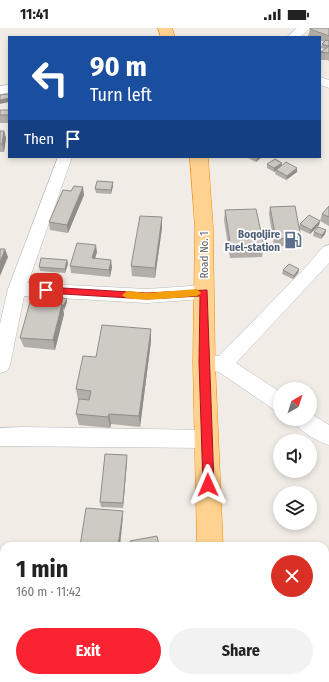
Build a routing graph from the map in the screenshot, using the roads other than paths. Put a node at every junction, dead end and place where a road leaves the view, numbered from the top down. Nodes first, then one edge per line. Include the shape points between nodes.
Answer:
1 (304, 28) edge
2 (294, 36) edge
3 (65, 158) edge
4 (199, 158) edge
5 (329, 251) edge
6 (17, 289) junction
7 (204, 292) junction
8 (213, 363) junction
9 (0, 365) edge
10 (273, 399) edge
11 (314, 426) edge
12 (329, 436) edge
13 (0, 437) edge
14 (207, 439) junction
15 (210, 542) edge

1 - 2 street
3 - 6 street
4 - 7 highway, Road No. 1 via 204,228
5 - 8 street via 310,274 263,320
6 - 7 street via 147,296
6 - 9 street
7 - 8 highway, Road No. 1
8 - 10 street
8 - 14 highway, Road No. 1
11 - 12 street
13 - 14 street
14 - 15 highway, Road No. 1

